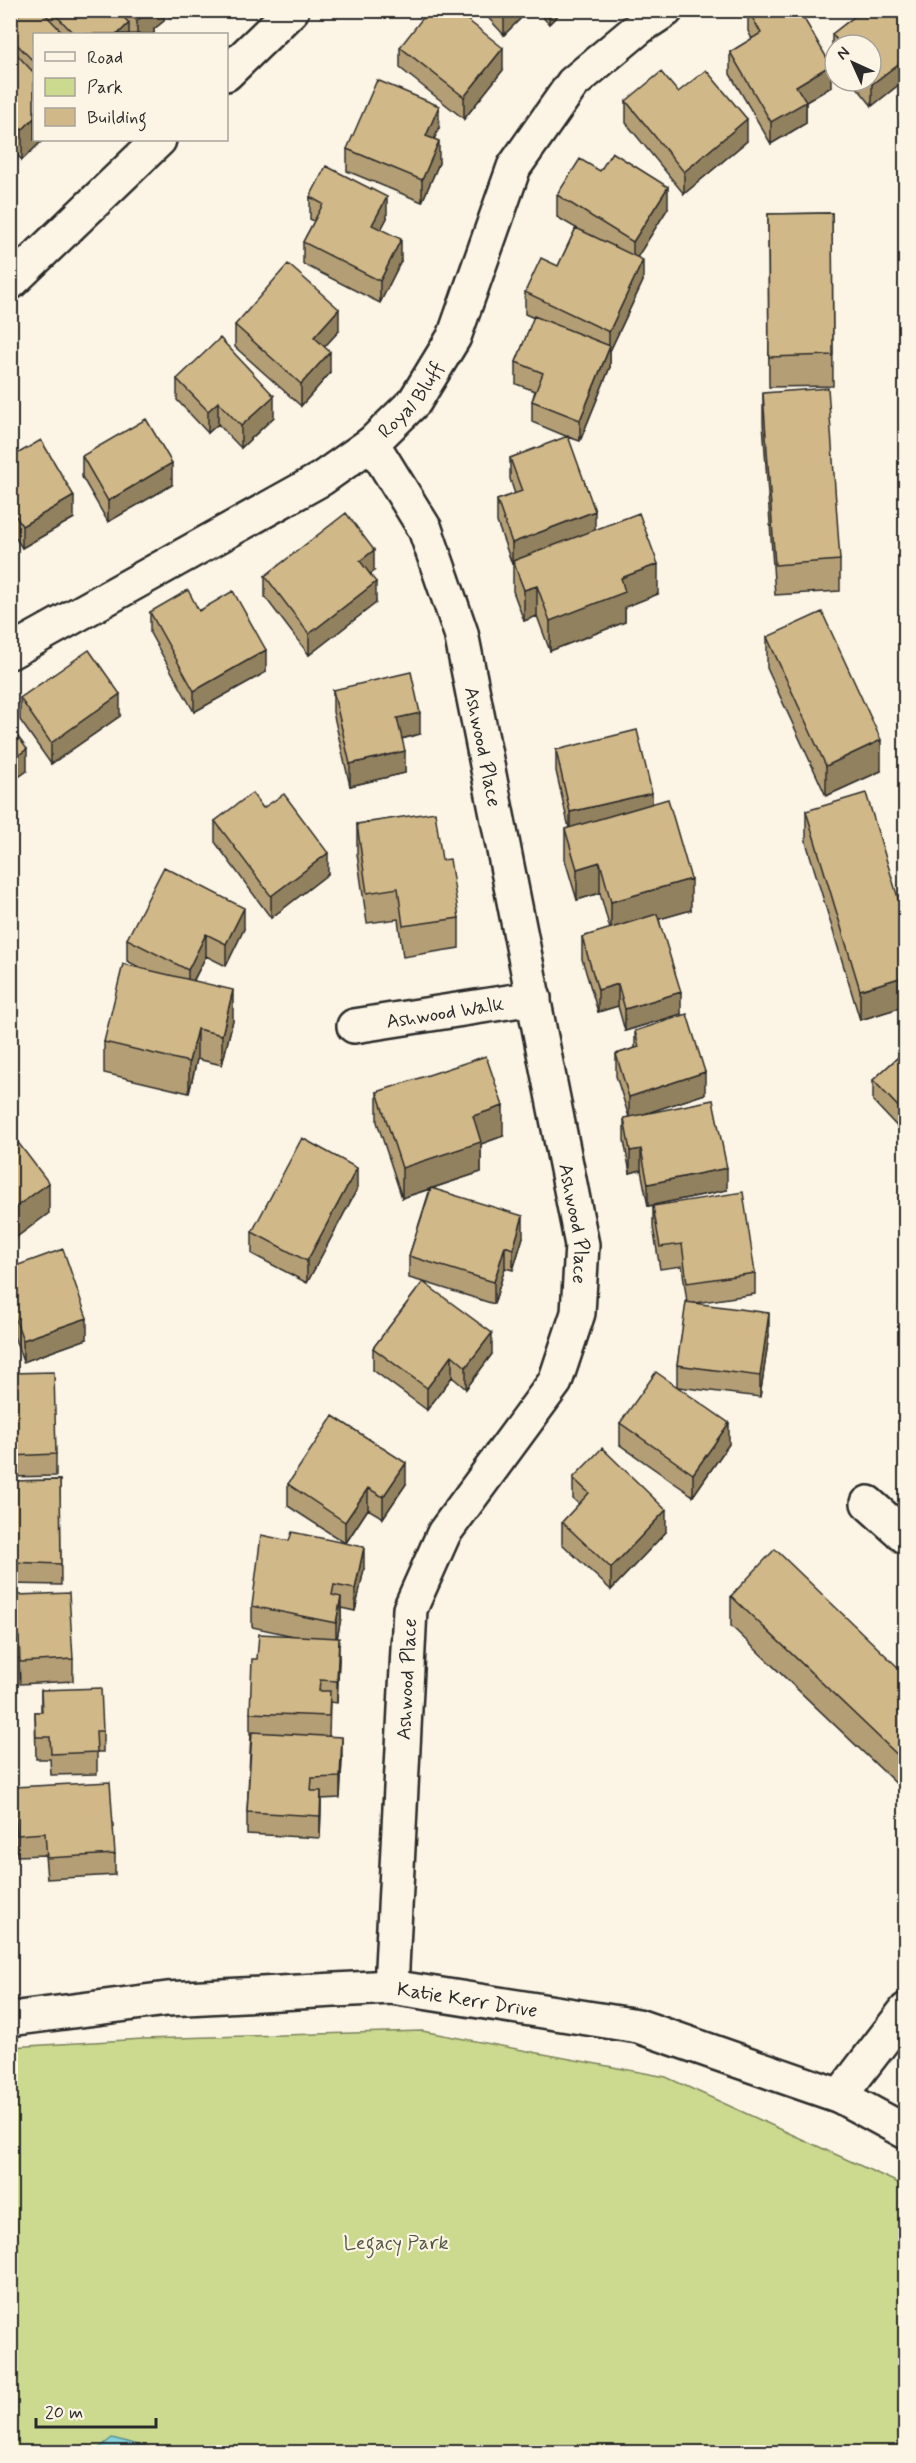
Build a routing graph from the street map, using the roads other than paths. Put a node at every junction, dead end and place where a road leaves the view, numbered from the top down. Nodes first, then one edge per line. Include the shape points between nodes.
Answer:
1 (292, 10) edge
2 (666, 10) edge
3 (228, 72) edge
4 (158, 141) edge
5 (10, 284) edge
6 (372, 443) junction
7 (10, 652) edge
8 (534, 998) junction
9 (354, 1026) dead end
10 (868, 1503) dead end
11 (906, 1537) edge
12 (391, 1987) junction
13 (906, 2010) edge
14 (10, 2019) edge
15 (840, 2096) junction
16 (906, 2132) edge

1 - 3 street
2 - 6 street, Royal Bluff via 573,83 514,167 454,337 415,401
4 - 5 street
6 - 7 street, Royal Bluff via 321,479
6 - 8 street, Ashwood Place via 425,529 461,633
8 - 9 street, Ashwood Walk
8 - 12 street, Ashwood Place via 582,1245 578,1313 555,1382 444,1533 410,1609
10 - 11 street
12 - 14 street, Katie Kerr Drive via 167,2000
12 - 15 street, Katie Kerr Drive via 638,2026
13 - 15 street
15 - 16 street, Katie Kerr Drive

